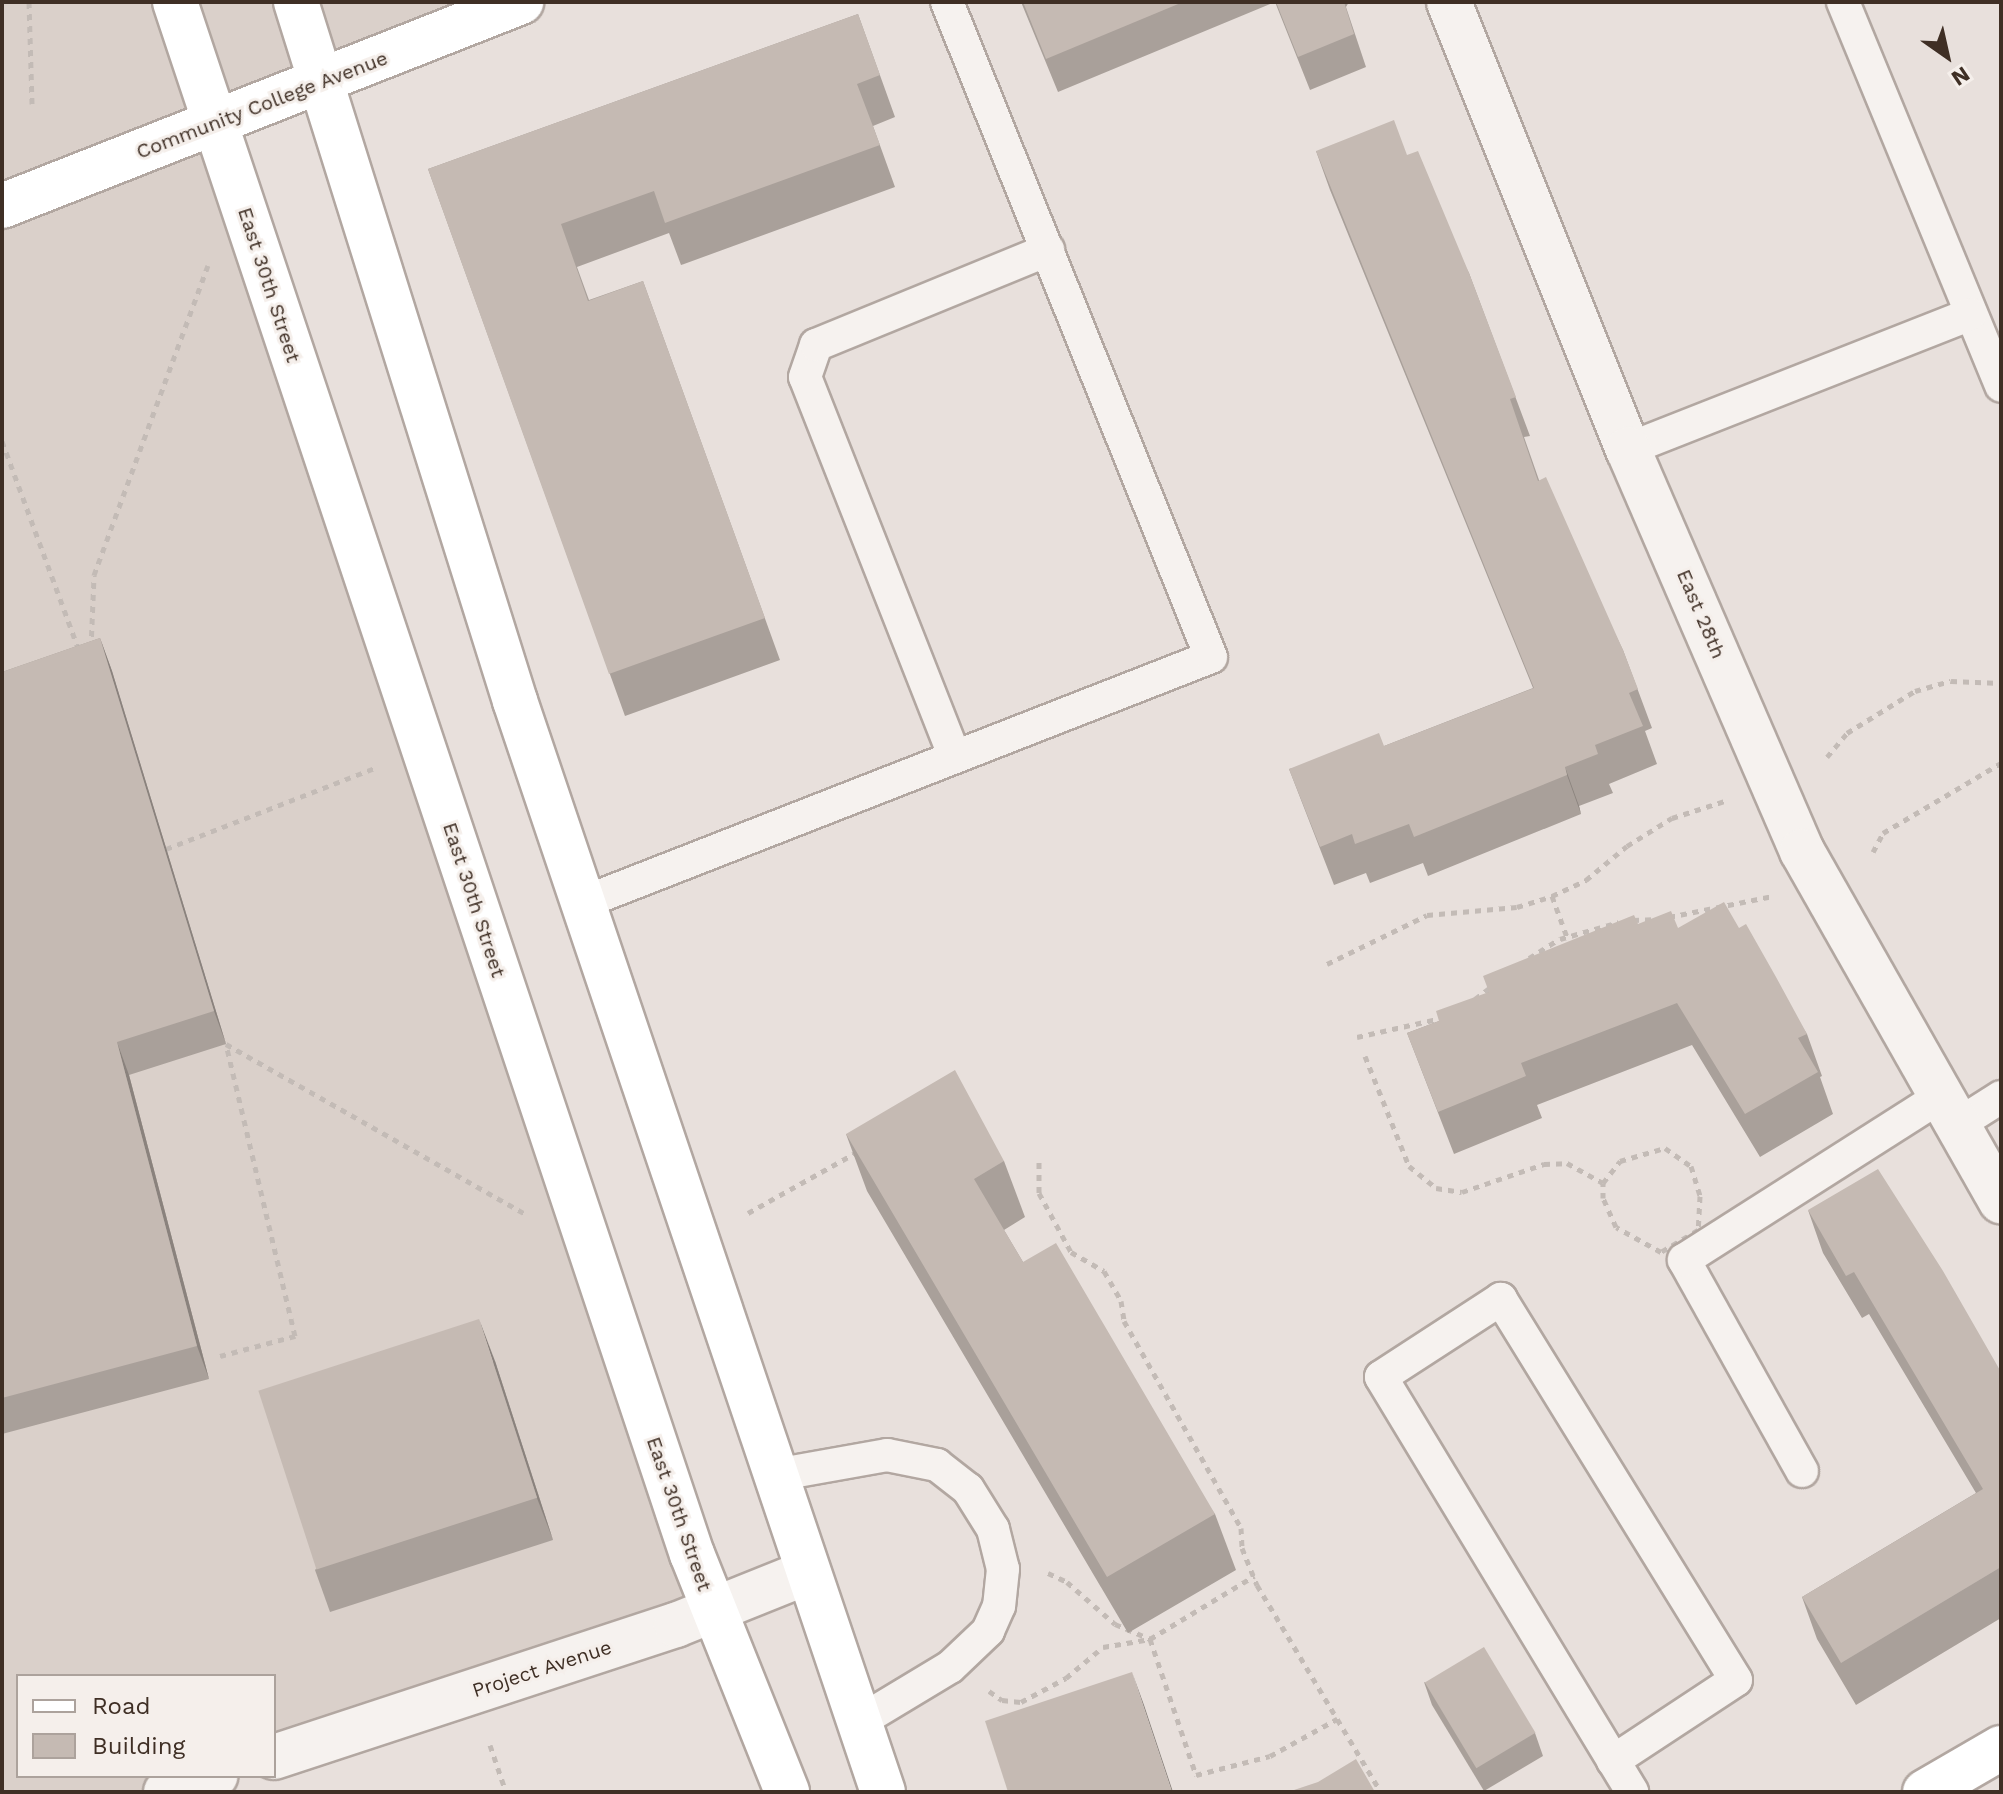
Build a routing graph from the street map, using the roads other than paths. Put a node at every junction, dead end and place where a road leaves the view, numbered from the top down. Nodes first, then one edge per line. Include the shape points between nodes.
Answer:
1 (175, 2) edge
2 (296, 2) edge
3 (521, 2) edge
4 (947, 2) edge
5 (1449, 2) edge
6 (1843, 2) edge
7 (323, 81) junction
8 (215, 124) junction
9 (2, 206) edge
10 (1048, 250) junction
11 (1970, 314) junction
12 (2001, 386) edge
13 (1628, 449) junction
14 (954, 755) junction
15 (582, 903) junction
16 (2001, 1097) edge
17 (1949, 1110) junction
18 (2001, 1202) edge
19 (1802, 1471) dead end
20 (775, 1475) junction
21 (808, 1572) junction
22 (712, 1612) junction
23 (857, 1723) junction
24 (2001, 1748) edge
25 (276, 1756) edge
26 (1613, 1761) junction
27 (209, 1778) edge
28 (166, 1792) edge
29 (787, 1792) edge
30 (883, 1792) edge
31 (1632, 1792) edge
32 (1925, 1792) edge

1 - 8 main road, East 30th Street
2 - 7 main road
3 - 7 main road, Community College Avenue
4 - 10 lane
5 - 13 street, East 28th
6 - 11 lane
7 - 8 main road, Community College Avenue
7 - 15 main road
8 - 9 main road, Community College Avenue
8 - 22 main road, East 30th Street
10 - 14 lane via 816,345 805,377
10 - 14 lane via 1211,657
11 - 12 lane
11 - 13 lane
13 - 17 street, East 28th via 1802,851
14 - 15 lane
15 - 20 main road
16 - 17 lane
17 - 18 street, East 28th
17 - 19 lane via 1684,1260
20 - 21 main road
20 - 23 lane via 887,1455 937,1465 968,1489 993,1529 1003,1569 999,1606 988,1631 950,1667
21 - 22 street, Project Avenue
21 - 23 main road
22 - 25 street, Project Avenue
22 - 29 main road, East 30th Street
23 - 30 main road
24 - 32 main road
26 - 26 lane via 1381,1377 1501,1299 1736,1680
26 - 31 lane
27 - 28 street

